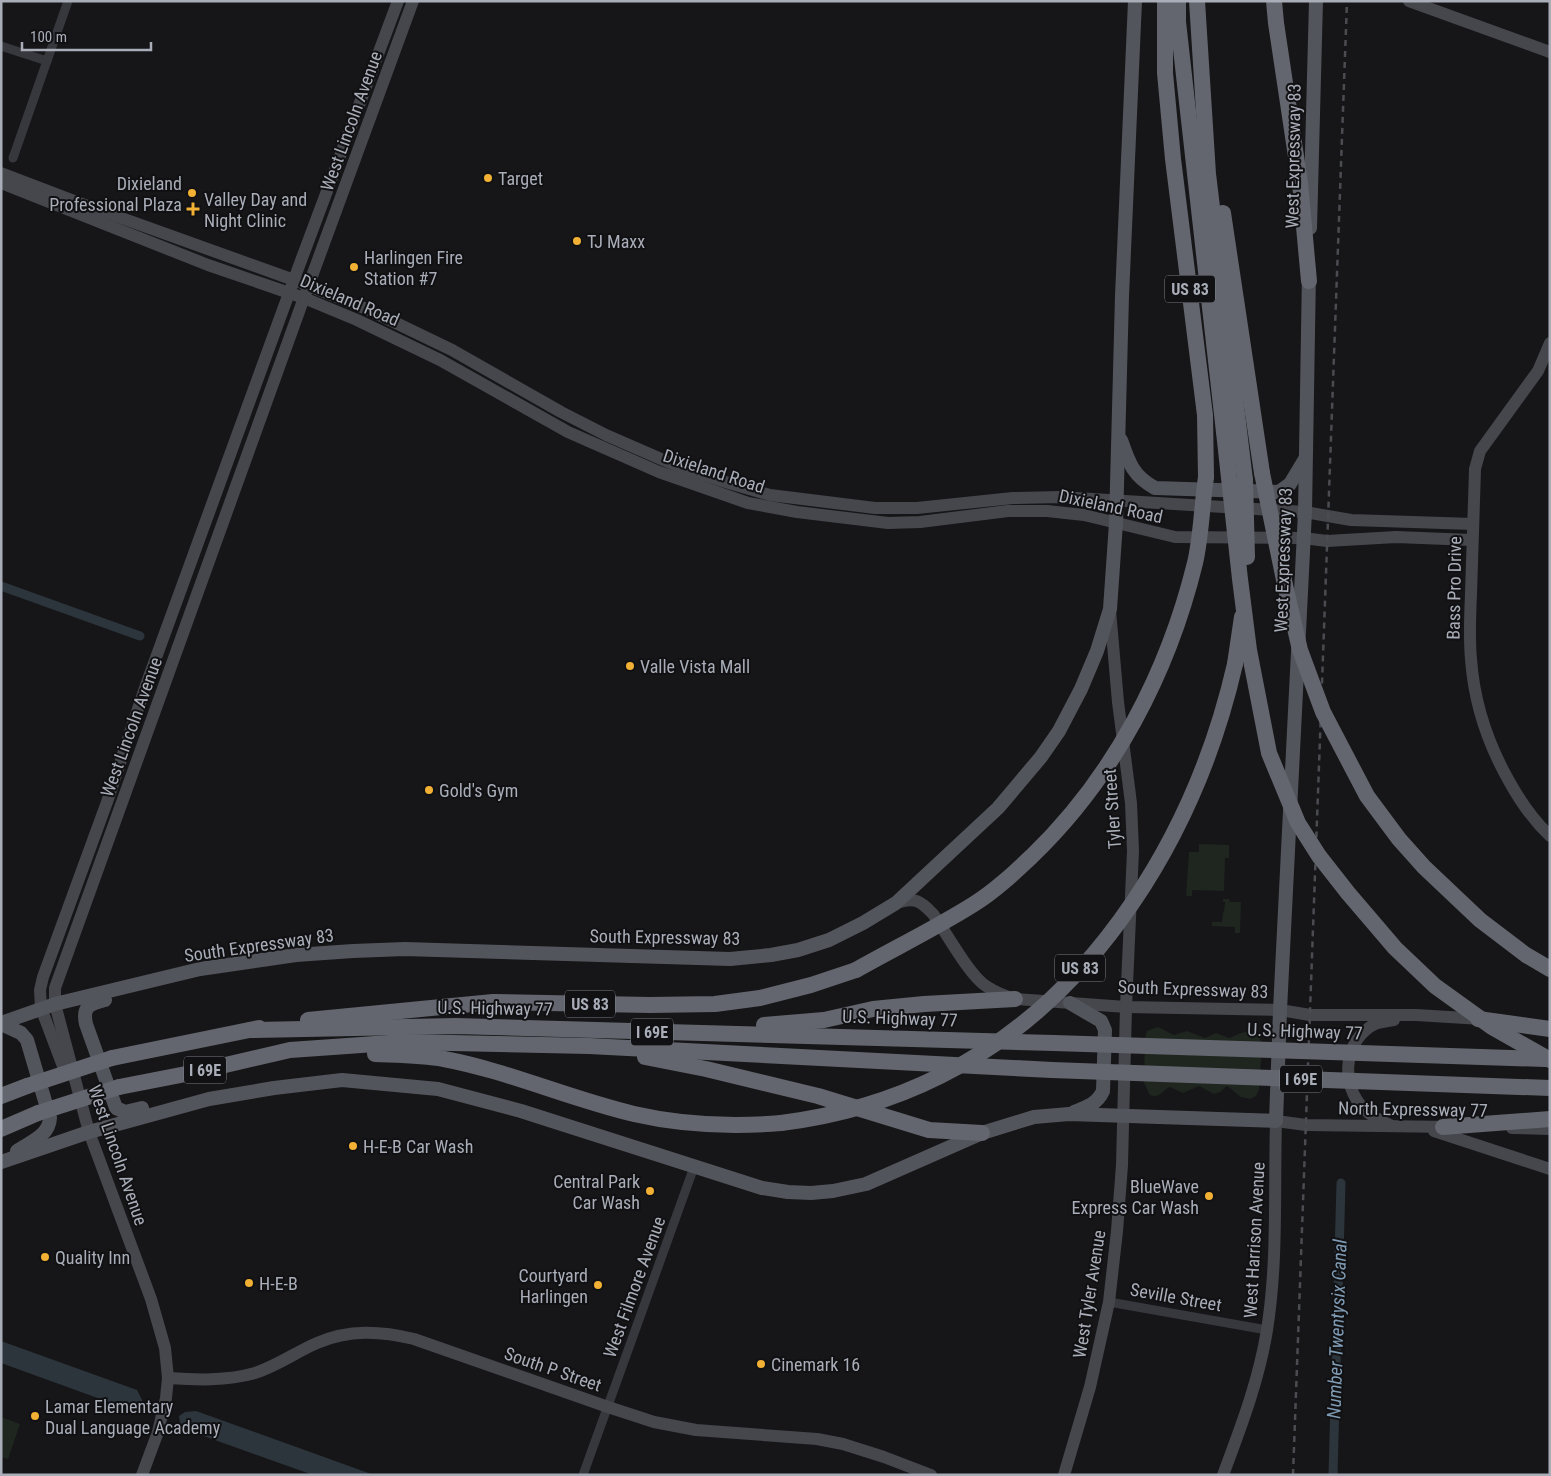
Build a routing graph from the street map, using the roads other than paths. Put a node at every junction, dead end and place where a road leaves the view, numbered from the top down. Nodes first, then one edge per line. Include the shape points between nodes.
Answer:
1 (68, 1) edge
2 (398, 1) edge
3 (414, 1) edge
4 (1135, 1) edge
5 (1165, 1) edge
6 (1178, 1) edge
7 (1197, 1) edge
8 (1274, 1) edge
9 (1316, 1) edge
10 (1409, 1) edge
11 (1197, 20) junction
12 (1, 46) edge
13 (1550, 52) edge
14 (47, 61) junction
15 (13, 158) dead end
16 (1, 173) edge
17 (1, 183) edge
18 (294, 280) junction
19 (1309, 282) junction
20 (308, 286) junction
21 (289, 293) junction
22 (304, 298) junction
23 (1550, 343) edge
24 (1118, 432) junction
25 (1306, 458) junction
26 (1116, 501) junction
27 (1305, 512) junction
28 (1116, 523) junction
29 (1473, 524) junction
30 (1303, 538) junction
31 (1472, 540) junction
32 (1110, 609) junction
33 (1550, 836) edge
34 (896, 903) junction
35 (1550, 970) edge
36 (181, 974) junction
37 (1014, 999) junction
38 (1070, 1003) junction
39 (55, 1004) junction
40 (1126, 1007) junction
41 (41, 1008) junction
42 (1280, 1010) junction
43 (1416, 1015) junction
44 (1466, 1018) junction
45 (1550, 1023) edge
46 (1, 1024) edge
47 (1550, 1029) edge
48 (250, 1030) junction
49 (688, 1032) junction
50 (589, 1046) junction
51 (290, 1050) junction
52 (1550, 1060) edge
53 (1550, 1088) edge
54 (1, 1096) edge
55 (209, 1099) junction
56 (1069, 1114) junction
57 (1124, 1116) junction
58 (1550, 1118) edge
59 (1276, 1121) junction
60 (1392, 1126) junction
61 (1422, 1127) junction
62 (1443, 1127) junction
63 (1, 1129) edge
64 (1550, 1129) edge
65 (89, 1132) junction
66 (982, 1133) junction
67 (2, 1162) edge
68 (694, 1167) junction
69 (1550, 1169) edge
70 (1109, 1302) junction
71 (1267, 1330) junction
72 (168, 1378) junction
73 (608, 1407) junction
74 (142, 1475) edge
75 (583, 1475) edge
76 (931, 1475) edge
77 (1064, 1475) edge
78 (1222, 1475) edge

1 - 14 street
2 - 18 main road, West Lincoln Avenue
3 - 20 main road, West Lincoln Avenue
4 - 24 main road
5 - 48 highway, US 83, bridge via 1165,72 1205,415 1206,477 1196,562 1169,648 1138,716 1068,819 1015,872 975,904 856,970 769,996 715,1004 650,1006 493,1002 320,1018
6 - 52 highway, bridge via 1247,633 1268,753 1298,823 1319,856 1395,948 1435,986 1492,1027
7 - 11 highway
8 - 19 highway via 1300,183
9 - 19 main road, West Expressway 83
10 - 13 main road
11 - 35 highway, bridge via 1214,157 1262,473 1300,650 1323,712 1367,796 1424,868 1480,920
11 - 51 highway, US 83, bridge via 1214,230 1245,480 1248,527 1245,592 1235,664 1222,717 1204,768 1156,867 1088,959 1049,1000 980,1054 922,1085 876,1103 828,1116 782,1123 730,1125 657,1118 444,1059 409,1054
12 - 14 street
14 - 15 street
16 - 18 main road, Dixieland Road
17 - 21 main road, Dixieland Road via 208,265
18 - 20 main road, Dixieland Road
18 - 21 main road, West Lincoln Avenue
19 - 25 main road, West Expressway 83
20 - 22 main road, West Lincoln Avenue
20 - 26 main road, Dixieland Road via 407,327 606,436 684,469 770,495 874,508 944,506 1036,497
21 - 22 main road, Dixieland Road
21 - 41 main road, West Lincoln Avenue via 43,977
22 - 28 main road, Dixieland Road via 418,348 568,432 659,472 738,500 797,512 888,523 1008,511 1066,511
22 - 39 main road, West Lincoln Avenue via 55,988
23 - 29 main road, Bass Pro Drive via 1538,371 1480,451
24 - 25 main road via 1131,468 1142,481 1155,488 1279,492 1290,484
24 - 26 main road
25 - 27 main road, West Expressway 83
26 - 27 main road, Dixieland Road
26 - 28 main road
27 - 29 main road, Dixieland Road via 1351,520
27 - 30 main road, West Expressway 83
28 - 30 main road, Dixieland Road via 1175,537
28 - 32 main road
29 - 31 main road, Bass Pro Drive
30 - 31 main road, Dixieland Road
30 - 42 main road, West Expressway 83
31 - 33 main road, Bass Pro Drive via 1471,660 1483,719 1497,760 1518,796
32 - 34 main road via 1097,651 1080,689 1041,758 998,808
32 - 40 main road, Tyler Street via 1133,851
34 - 36 main road, South Expressway 83 via 829,940 798,950 730,960 354,951 296,955
34 - 37 main road, South Expressway 83 via 911,900 924,904 976,978
36 - 39 main road, South Expressway 83
36 - 55 main road via 174,983 93,1004 85,1010 85,1017 118,1109 125,1112 184,1098
37 - 38 main road, South Expressway 83
37 - 49 highway via 873,1009 824,1020
38 - 40 main road, South Expressway 83
38 - 56 main road via 1101,1021 1105,1030 1101,1096 1092,1105
39 - 41 main road, South Expressway 83
39 - 65 main road, West Lincoln Avenue
40 - 42 main road, South Expressway 83
40 - 57 main road, Tyler Street
41 - 46 main road, South Expressway 83
41 - 65 main road
42 - 43 main road via 1310,1015
42 - 59 main road, West Expressway 83
43 - 44 main road
43 - 60 main road via 1375,1024 1352,1045 1347,1069 1353,1096 1364,1110
44 - 45 main road
44 - 47 highway
46 - 67 main road via 21,1033 27,1040 50,1118 48,1129 39,1138
48 - 49 highway, U.S. Highway 77 / I 69E via 456,1026
48 - 54 highway, I 69E, bridge via 112,1058
49 - 52 highway, U.S. Highway 77 / I 69E, bridge
50 - 51 highway, U.S. Highway 77 / I 69E via 404,1042
50 - 53 highway, U.S. Highway 77 / I 69E, bridge via 1052,1070
50 - 66 highway via 818,1096 929,1130
51 - 63 highway, I 69E, bridge via 119,1087 38,1113
55 - 65 main road
55 - 68 main road via 342,1080 438,1089 521,1111
56 - 57 main road
56 - 66 main road via 1034,1117
57 - 59 main road
57 - 70 main road, West Tyler Avenue via 1118,1231
58 - 62 highway
59 - 60 main road, North Expressway 77 via 1306,1125
59 - 71 main road, West Harrison Avenue via 1275,1226
60 - 61 main road, North Expressway 77
61 - 62 main road, North Expressway 77
61 - 69 main road
62 - 64 main road, North Expressway 77
65 - 67 main road
65 - 72 main road, West Lincoln Avenue via 150,1299 165,1348
66 - 68 main road via 880,1179 822,1193 762,1188
68 - 73 street, West Filmore Avenue
70 - 71 street, Seville Street
70 - 77 main road, West Tyler Avenue via 1090,1387
71 - 78 main road, West Harrison Avenue via 1247,1410
72 - 73 main road, South P Street via 203,1380 255,1372 317,1343 344,1334 372,1332 414,1339
72 - 74 main road, West Lincoln Avenue via 158,1432
73 - 75 street, West Filmore Avenue
73 - 76 main road, South P Street via 680,1428 817,1439 856,1448

